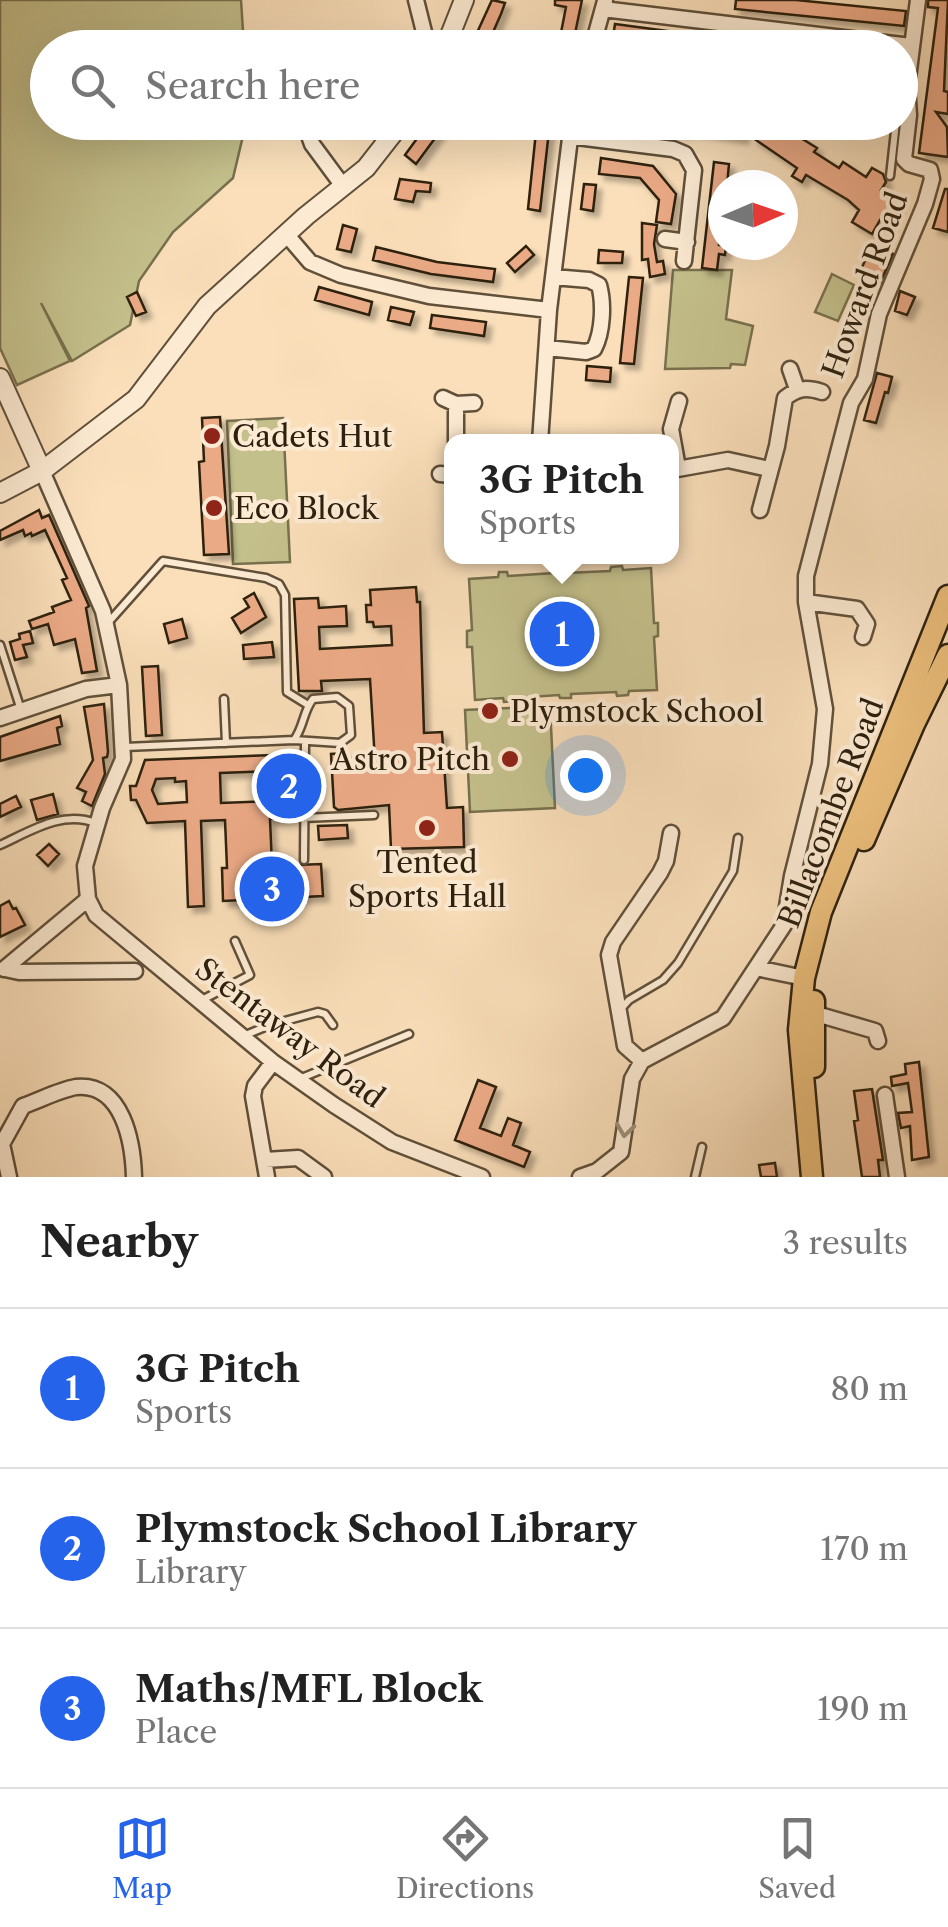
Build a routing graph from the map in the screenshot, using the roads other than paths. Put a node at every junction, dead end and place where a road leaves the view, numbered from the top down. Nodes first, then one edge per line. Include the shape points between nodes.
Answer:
1 (416, 0) edge
2 (464, 0) edge
3 (918, 0) edge
4 (604, 4) edge
5 (424, 30) edge
6 (452, 30) edge
7 (597, 30) edge
8 (794, 30) edge
9 (913, 30) edge
10 (311, 140) edge
11 (388, 140) edge
12 (569, 140) edge
13 (627, 140) edge
14 (894, 140) edge
15 (904, 140) edge
16 (890, 176) dead end
17 (343, 186) junction
18 (286, 234) junction
19 (665, 239) dead end
20 (686, 242) junction
21 (684, 261) dead end
22 (553, 277) junction
23 (549, 310) junction
24 (546, 348) junction
25 (790, 369) dead end
26 (0, 378) edge
27 (797, 390) junction
28 (822, 392) dead end
29 (678, 401) dead end
30 (474, 402) dead end
31 (652, 426) dead end
32 (671, 428) junction
33 (455, 434) edge
34 (541, 434) edge
35 (672, 434) edge
36 (679, 468) edge
37 (769, 468) junction
38 (42, 470) junction
39 (0, 493) edge
40 (760, 510) dead end
41 (948, 596) edge
42 (806, 602) junction
43 (106, 624) junction
44 (864, 637) dead end
45 (0, 645) edge
46 (948, 656) edge
47 (120, 685) junction
48 (224, 699) dead end
49 (308, 704) junction
50 (21, 711) junction
51 (0, 718) edge
52 (294, 740) junction
53 (226, 743) junction
54 (305, 743) junction
55 (124, 747) junction
56 (374, 815) dead end
57 (303, 818) junction
58 (97, 824) junction
59 (671, 833) dead end
60 (738, 838) dead end
61 (0, 845) edge
62 (304, 860) dead end
63 (88, 899) junction
64 (234, 941) dead end
65 (756, 968) junction
66 (2, 971) edge
67 (134, 971) dead end
68 (804, 978) junction
69 (199, 1002) junction
70 (618, 1012) junction
71 (813, 1013) junction
72 (333, 1025) dead end
73 (409, 1034) dead end
74 (242, 1037) junction
75 (878, 1041) dead end
76 (273, 1062) junction
77 (642, 1062) junction
78 (298, 1080) junction
79 (885, 1094) dead end
80 (702, 1147) dead end
81 (265, 1160) junction
82 (451, 1171) edge
83 (8, 1177) edge
84 (134, 1177) edge
85 (267, 1177) edge
86 (324, 1177) edge
87 (482, 1177) edge
88 (580, 1177) edge
89 (695, 1177) edge
90 (812, 1177) edge
91 (825, 1177) edge
92 (897, 1177) edge

1 - 5 street
2 - 6 street
3 - 9 street, Howard Road
4 - 7 street
4 - 8 street
10 - 17 street
11 - 17 street
12 - 22 street
13 - 20 street via 685,154 694,170
14 - 16 lane
15 - 42 street, Howard Road via 904,159 930,170 932,179 851,403 806,576
17 - 18 street
18 - 23 street via 310,262 341,274 430,296
18 - 38 street via 207,306 136,399
19 - 20 street
20 - 21 street
22 - 23 street
22 - 24 street via 599,284 599,340 586,352
23 - 24 street
24 - 34 street
25 - 27 street
26 - 38 street
27 - 28 street
27 - 37 street via 781,407
29 - 32 street
30 - 33 street via 450,401
31 - 32 street
32 - 35 street
36 - 37 street via 728,460
37 - 40 street
38 - 39 street
38 - 43 street
41 - 68 main road, Billacombe Road via 820,912
42 - 44 street via 857,608 867,624
42 - 65 street, Howard Road via 824,709 820,764 784,925
43 - 47 street
43 - 49 lane via 163,561 266,578 284,595 286,692
45 - 50 lane
46 - 71 main road, Billacombe Road via 831,921
47 - 50 street
47 - 55 street
48 - 53 lane
49 - 52 lane
49 - 54 lane via 337,697 349,706 350,735 340,743
50 - 51 street
52 - 53 lane
52 - 54 lane
53 - 55 lane
54 - 57 lane
55 - 58 street
56 - 57 lane
57 - 62 lane
58 - 61 lane via 64,818
58 - 63 street via 85,866
59 - 70 street via 666,862 613,942
60 - 70 lane via 723,891 678,964
63 - 66 street
63 - 69 street, Stentaway Road via 108,928
64 - 69 lane via 250,975
65 - 68 street
65 - 77 street, Howard Road via 723,1018
66 - 67 street
68 - 90 main road, Billacombe Road via 799,1030
69 - 74 street, Stentaway Road
70 - 77 street via 625,1046
71 - 75 street via 875,1031
71 - 91 main road, Billacombe Road
72 - 74 lane via 318,1012
73 - 78 lane
74 - 76 street, Stentaway Road
76 - 78 street, Stentaway Road
76 - 81 street via 253,1096
77 -> 88 street via 632,1080 621,1152
78 - 82 street, Stentaway Road via 392,1142
79 - 92 street
80 - 89 lane
81 - 85 street
81 - 86 street via 298,1158
82 - 87 street, Stentaway Road
83 - 84 street via 2,1144 23,1106 86,1087 103,1094 125,1118

